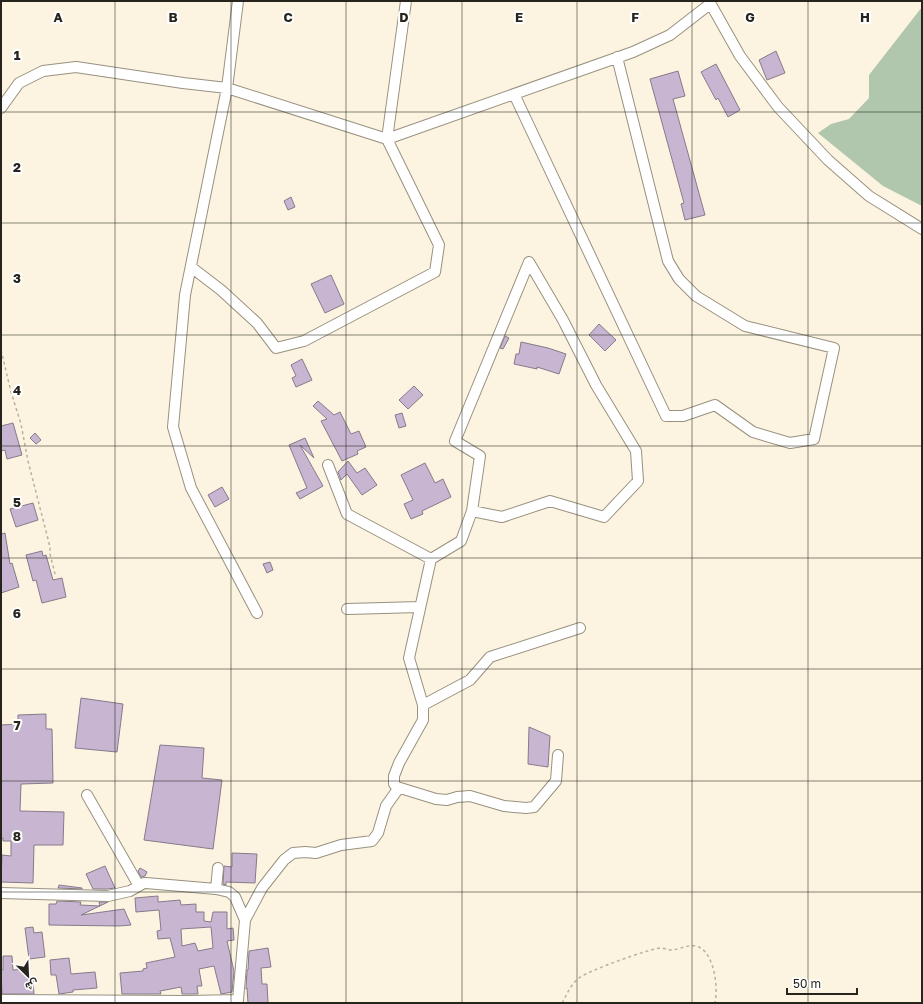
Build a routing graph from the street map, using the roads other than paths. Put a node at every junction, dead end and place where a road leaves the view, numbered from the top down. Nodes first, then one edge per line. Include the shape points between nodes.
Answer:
1 (238, 1) edge
2 (406, 1) edge
3 (709, 3) edge
4 (617, 57) junction
5 (227, 88) junction
6 (514, 94) junction
7 (1, 108) edge
8 (387, 139) junction
9 (922, 229) edge
10 (190, 267) junction
11 (328, 465) dead end
12 (472, 511) junction
13 (432, 559) junction
14 (420, 607) junction
15 (346, 609) dead end
16 (257, 612) dead end
17 (580, 628) dead end
18 (423, 705) junction
19 (558, 756) dead end
20 (397, 787) junction
21 (87, 795) dead end
22 (218, 868) dead end
23 (139, 886) junction
24 (216, 889) junction
25 (1, 893) edge
26 (245, 920) junction
27 (1, 1000) edge
28 (237, 1002) edge

1 - 5 street
2 - 8 street
3 - 4 street via 670,35
3 - 9 street via 740,56 778,107 828,160 869,196
4 - 6 street
4 - 6 street via 668,261 679,278 696,296 745,326 834,348 814,439 790,443 753,432 715,405 683,416 666,416
5 - 7 street via 76,67 43,71 19,83
5 - 8 street
5 - 10 street
6 - 8 street
8 - 10 street via 439,245 435,272 304,341 276,348 257,323 221,290
10 - 16 street via 185,295 173,427 191,488
11 - 13 street via 347,514
12 - 12 street via 480,456 456,441 529,262 563,320 596,385 636,451 638,481 604,517 550,501 502,517
12 - 13 street via 461,541
13 - 14 street
14 - 15 street
14 - 18 street via 409,658
17 - 18 street via 490,657 470,680
18 - 20 street via 423,720 394,776 394,784
19 - 20 street via 556,781 534,807 504,806 470,796 436,799
20 - 26 street via 386,806 378,833 372,841 341,845 316,853 293,853 284,860 262,888
21 - 23 street
22 - 24 street
23 - 24 street via 146,883
23 - 25 street via 108,896
24 - 26 street via 229,892 235,897
26 - 28 street
27 - 28 street

